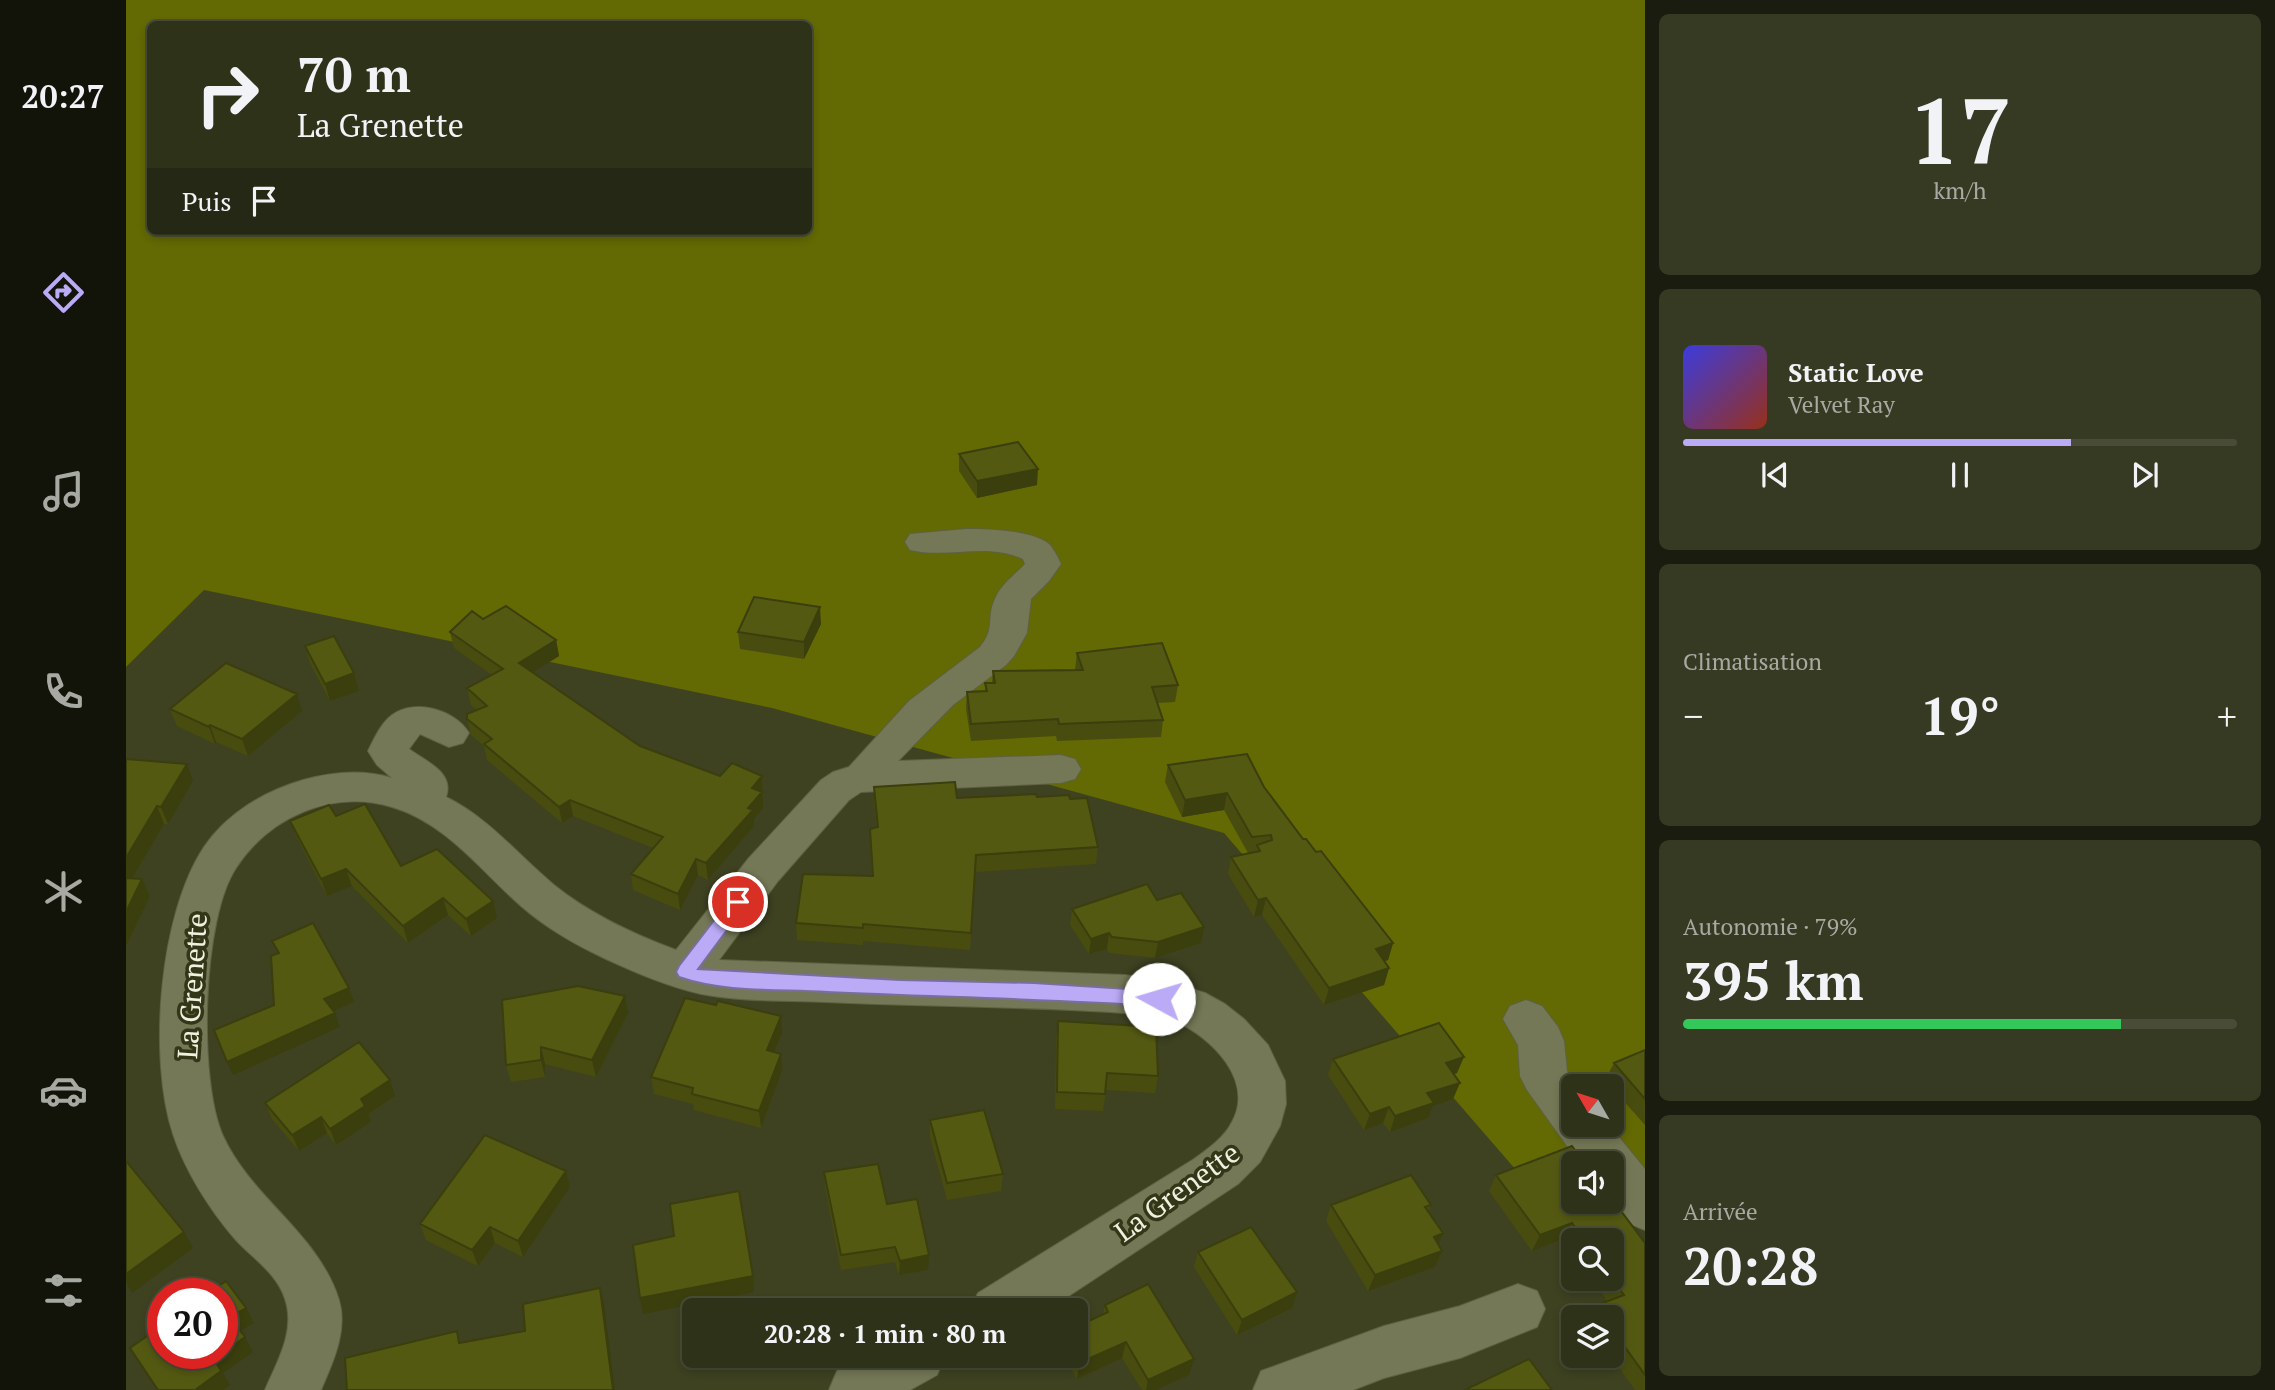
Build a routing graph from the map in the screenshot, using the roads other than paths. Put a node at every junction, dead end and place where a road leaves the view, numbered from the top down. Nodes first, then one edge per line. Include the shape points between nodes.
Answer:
1 (922, 542) dead end
2 (449, 733) dead end
3 (1061, 769) dead end
4 (863, 777) junction
5 (423, 802) junction
6 (685, 972) junction
7 (1526, 1019) dead end
8 (1561, 1101) edge
9 (1624, 1181) edge
10 (1645, 1208) edge
11 (1018, 1298) edge
12 (1518, 1309) dead end
13 (897, 1368) edge
14 (293, 1390) edge
15 (858, 1390) edge
16 (1280, 1390) edge

1 - 4 lane via 1012,543 1037,552 1043,564 1011,602 1009,630 1002,646 923,709
2 - 5 lane via 432,721 414,719 399,729 388,751 427,782
3 - 4 lane
4 - 6 lane via 835,790 763,870
5 - 6 lane, La Grenette via 449,816 570,919 630,951
5 - 14 lane, La Grenette via 396,791 356,785 333,786 295,798 272,809 236,838 208,876 198,902 184,1057 190,1099 197,1133 213,1164 256,1226 286,1255 312,1299 312,1344
6 - 11 lane, La Grenette via 741,980 1143,996 1176,1001 1219,1023 1255,1064 1262,1086 1262,1107 1241,1151
7 - 8 lane via 1541,1041 1544,1076
9 - 10 lane
12 - 16 lane
13 - 15 lane

